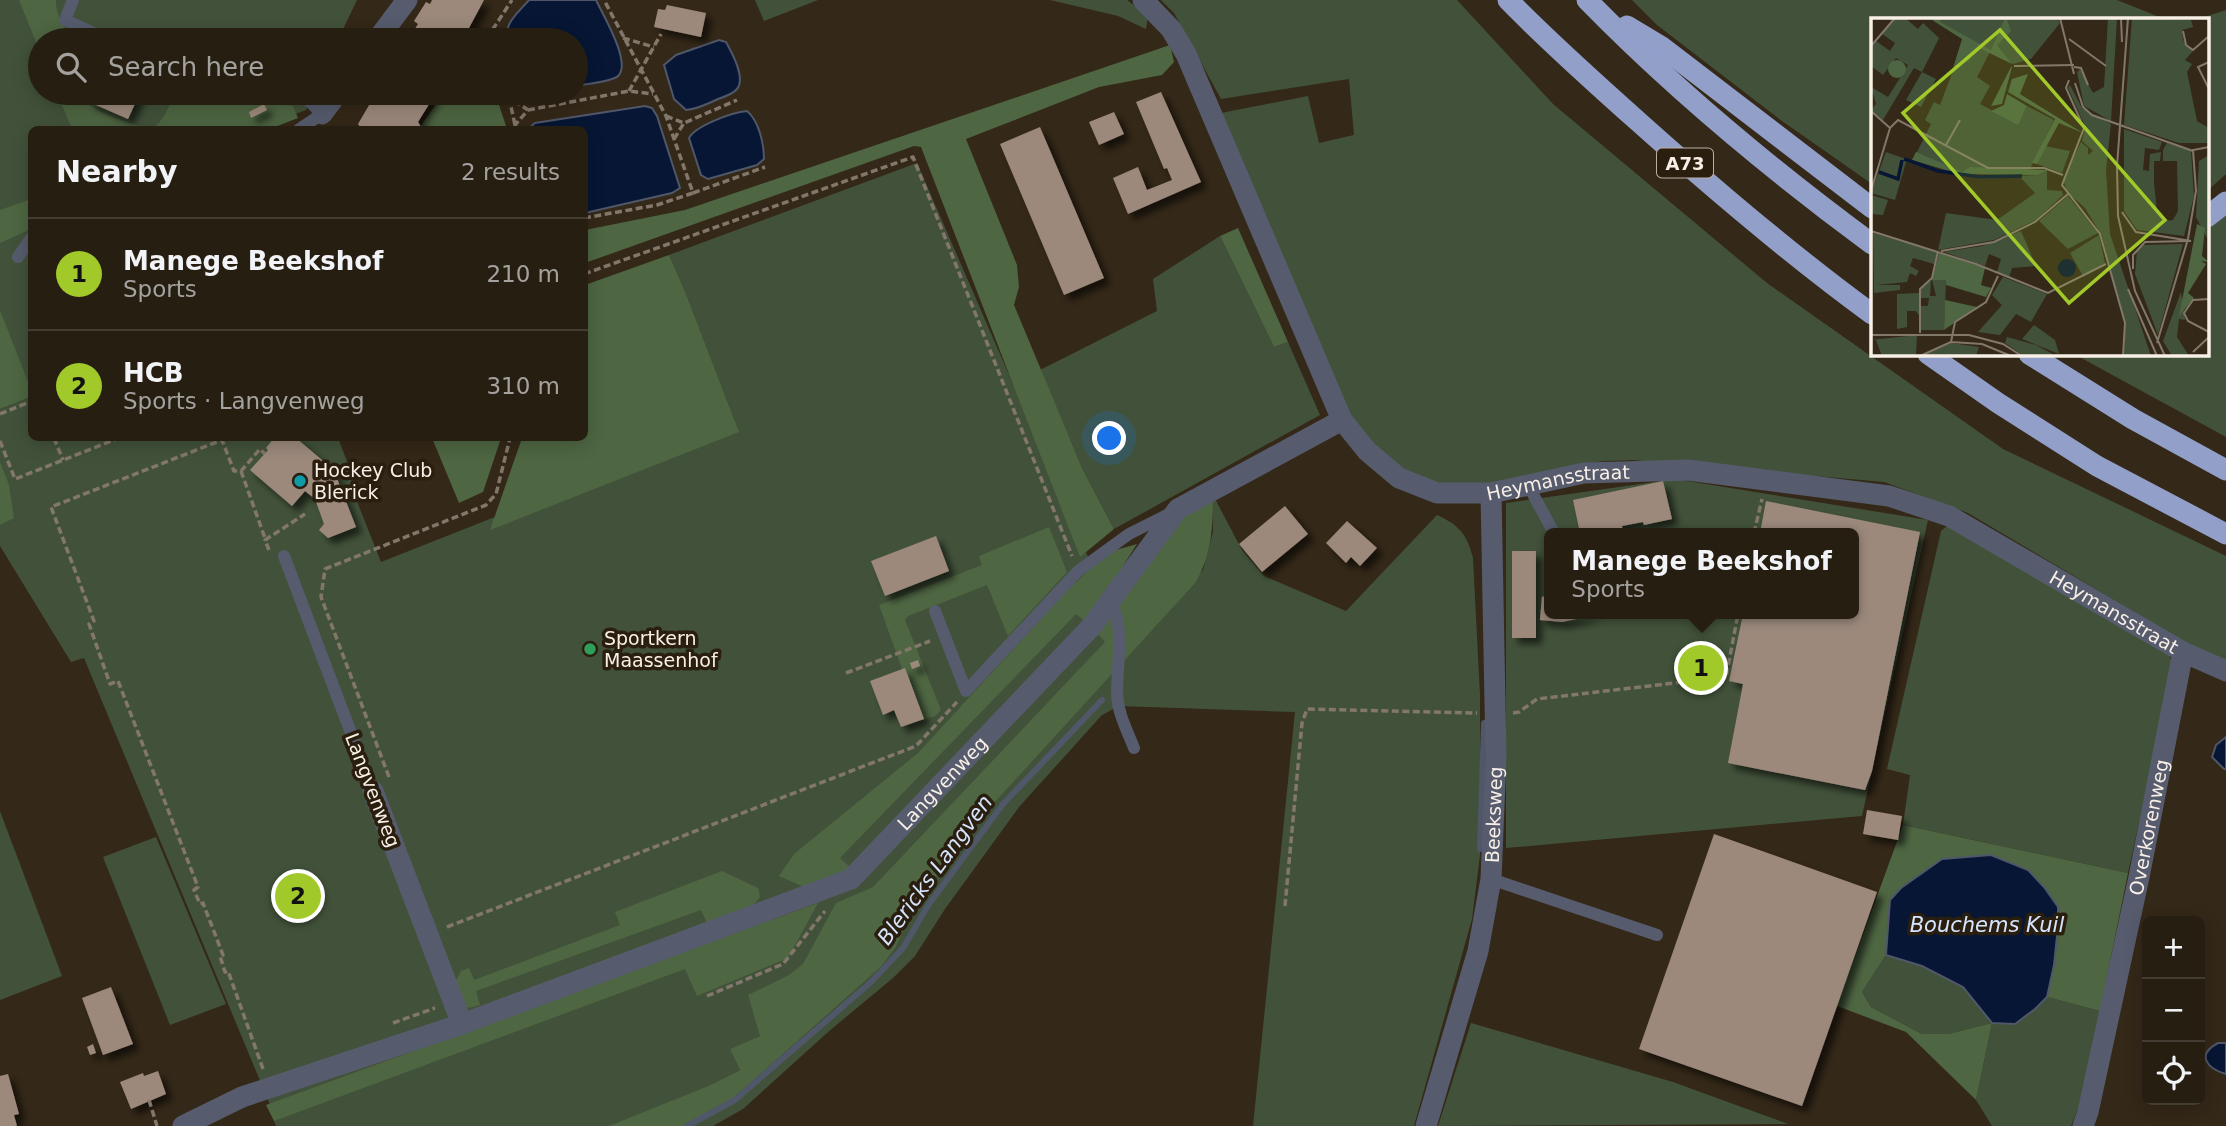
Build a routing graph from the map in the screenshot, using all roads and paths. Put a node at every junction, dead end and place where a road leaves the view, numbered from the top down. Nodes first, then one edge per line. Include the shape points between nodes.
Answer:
1 (74, 0) edge
2 (407, 0) edge
3 (512, 0) edge
4 (604, 0) edge
5 (1143, 0) edge
6 (1508, 0) edge
7 (1589, 2) edge
8 (83, 28) edge
9 (386, 28) edge
10 (494, 28) edge
11 (661, 34) dead end
12 (623, 38) junction
13 (654, 47) junction
14 (641, 71) junction
15 (629, 91) junction
16 (653, 94) junction
17 (588, 99) edge
18 (737, 100) dead end
19 (313, 105) edge
20 (329, 105) edge
21 (511, 105) edge
22 (522, 105) edge
23 (555, 105) edge
24 (528, 110) junction
25 (322, 114) junction
26 (666, 116) junction
27 (684, 123) junction
28 (304, 126) edge
29 (516, 126) edge
30 (517, 126) edge
31 (674, 139) junction
32 (765, 167) dead end
33 (693, 193) junction
34 (2226, 202) edge
35 (1871, 207) edge
36 (2208, 216) edge
37 (588, 217) edge
38 (28, 243) edge
39 (1871, 243) edge
40 (18, 257) dead end
41 (588, 273) edge
42 (1871, 313) edge
43 (1929, 355) edge
44 (2031, 355) edge
45 (28, 403) edge
46 (0, 414) edge
47 (1342, 420) junction
48 (0, 441) edge
49 (55, 441) edge
50 (109, 441) edge
51 (217, 441) edge
52 (223, 441) edge
53 (509, 441) edge
54 (265, 454) dead end
55 (63, 460) junction
56 (2226, 470) edge
57 (241, 471) junction
58 (1766, 480) junction
59 (1528, 485) junction
60 (1491, 493) junction
61 (1178, 509) junction
62 (305, 514) dead end
63 (1551, 528) edge
64 (1755, 528) edge
65 (2226, 534) edge
66 (265, 540) junction
67 (270, 553) dead end
68 (284, 556) joint
69 (1078, 571) junction
70 (1111, 601) junction
71 (935, 611) dead end
72 (1737, 619) edge
73 (945, 635) junction
74 (2183, 652) junction
75 (2226, 671) edge
76 (846, 673) dead end
77 (966, 691) junction
78 (1496, 714) junction
79 (1134, 748) dead end
80 (373, 791) junction
81 (1491, 878) junction
82 (1284, 906) dead end
83 (825, 911) dead end
84 (429, 934) junction
85 (1657, 935) dead end
86 (707, 996) dead end
87 (439, 1006) dead end
88 (462, 1024) junction
89 (389, 1025) dead end
90 (263, 1071) dead end
91 (149, 1100) dead end
92 (157, 1126) edge
93 (183, 1126) edge
94 (1426, 1126) edge
95 (2083, 1126) edge

1 - 8 lane via 65,20
2 - 9 street
3 - 10 path
4 - 12 path
5 - 47 street, Heymansstraat via 1171,29 1186,54
6 - 42 highway, A73 via 1717,191
7 - 35 highway, A73 via 1662,47
7 - 39 highway, A73 via 1674,82
11 - 13 path
12 - 13 path
12 - 14 path
13 - 14 path
14 - 15 path
14 - 16 path
15 - 16 path
15 - 17 path
16 - 26 path
18 - 27 path
19 - 25 lane
20 - 25 street
21 - 29 path
22 - 24 path
23 - 24 path
24 - 30 path
25 - 28 lane
26 - 27 path
26 - 31 path
27 - 31 path
31 - 33 path
32 - 33 path
33 - 37 path via 657,205
34 - 36 highway
38 - 40 lane
41 - 69 path via 913,157
43 - 65 highway via 2097,466
44 - 56 highway
45 - 46 path
47 - 60 street, Heymansstraat via 1367,451 1399,478 1437,493
47 - 61 street, Langvenweg
48 - 55 path via 15,479
49 - 55 path
50 - 55 path
51 - 90 path via 51,507 94,621 89,624 110,684 118,681
52 - 57 path via 234,471
53 - 80 path via 496,494 486,505 325,569 321,597 389,778
54 - 57 path via 260,449
57 - 66 path
58 - 59 street, Heymansstraat via 1688,470 1584,473
58 - 64 path
58 - 74 street, Heymansstraat via 1889,496 1949,516
59 - 60 street, Heymansstraat
59 - 63 lane
60 - 78 street, Beeksweg
61 - 69 lane via 1129,534
61 - 70 street, Langvenweg
62 - 66 path
66 - 67 path
66 - 68 path
68 - 80 lane, Langvenweg
69 - 77 lane
70 - 79 lane via 1118,617 1117,697
70 - 88 street, Langvenweg via 851,879
71 - 73 lane
72 - 78 path via 1726,677 1537,699 1519,712
73 - 76 path
73 - 77 lane
74 - 75 street, Heymansstraat
74 - 95 street, Overkorenweg
77 - 84 path via 916,746
78 - 81 street, Beeksweg
78 - 82 path via 1307,709
80 - 84 street, Langvenweg
81 - 85 lane
81 - 94 street, Beeksweg via 1478,951
83 - 86 path via 783,964
84 - 88 street, Langvenweg
87 - 89 path
88 - 93 street, Langvenweg via 242,1097
91 - 92 path

